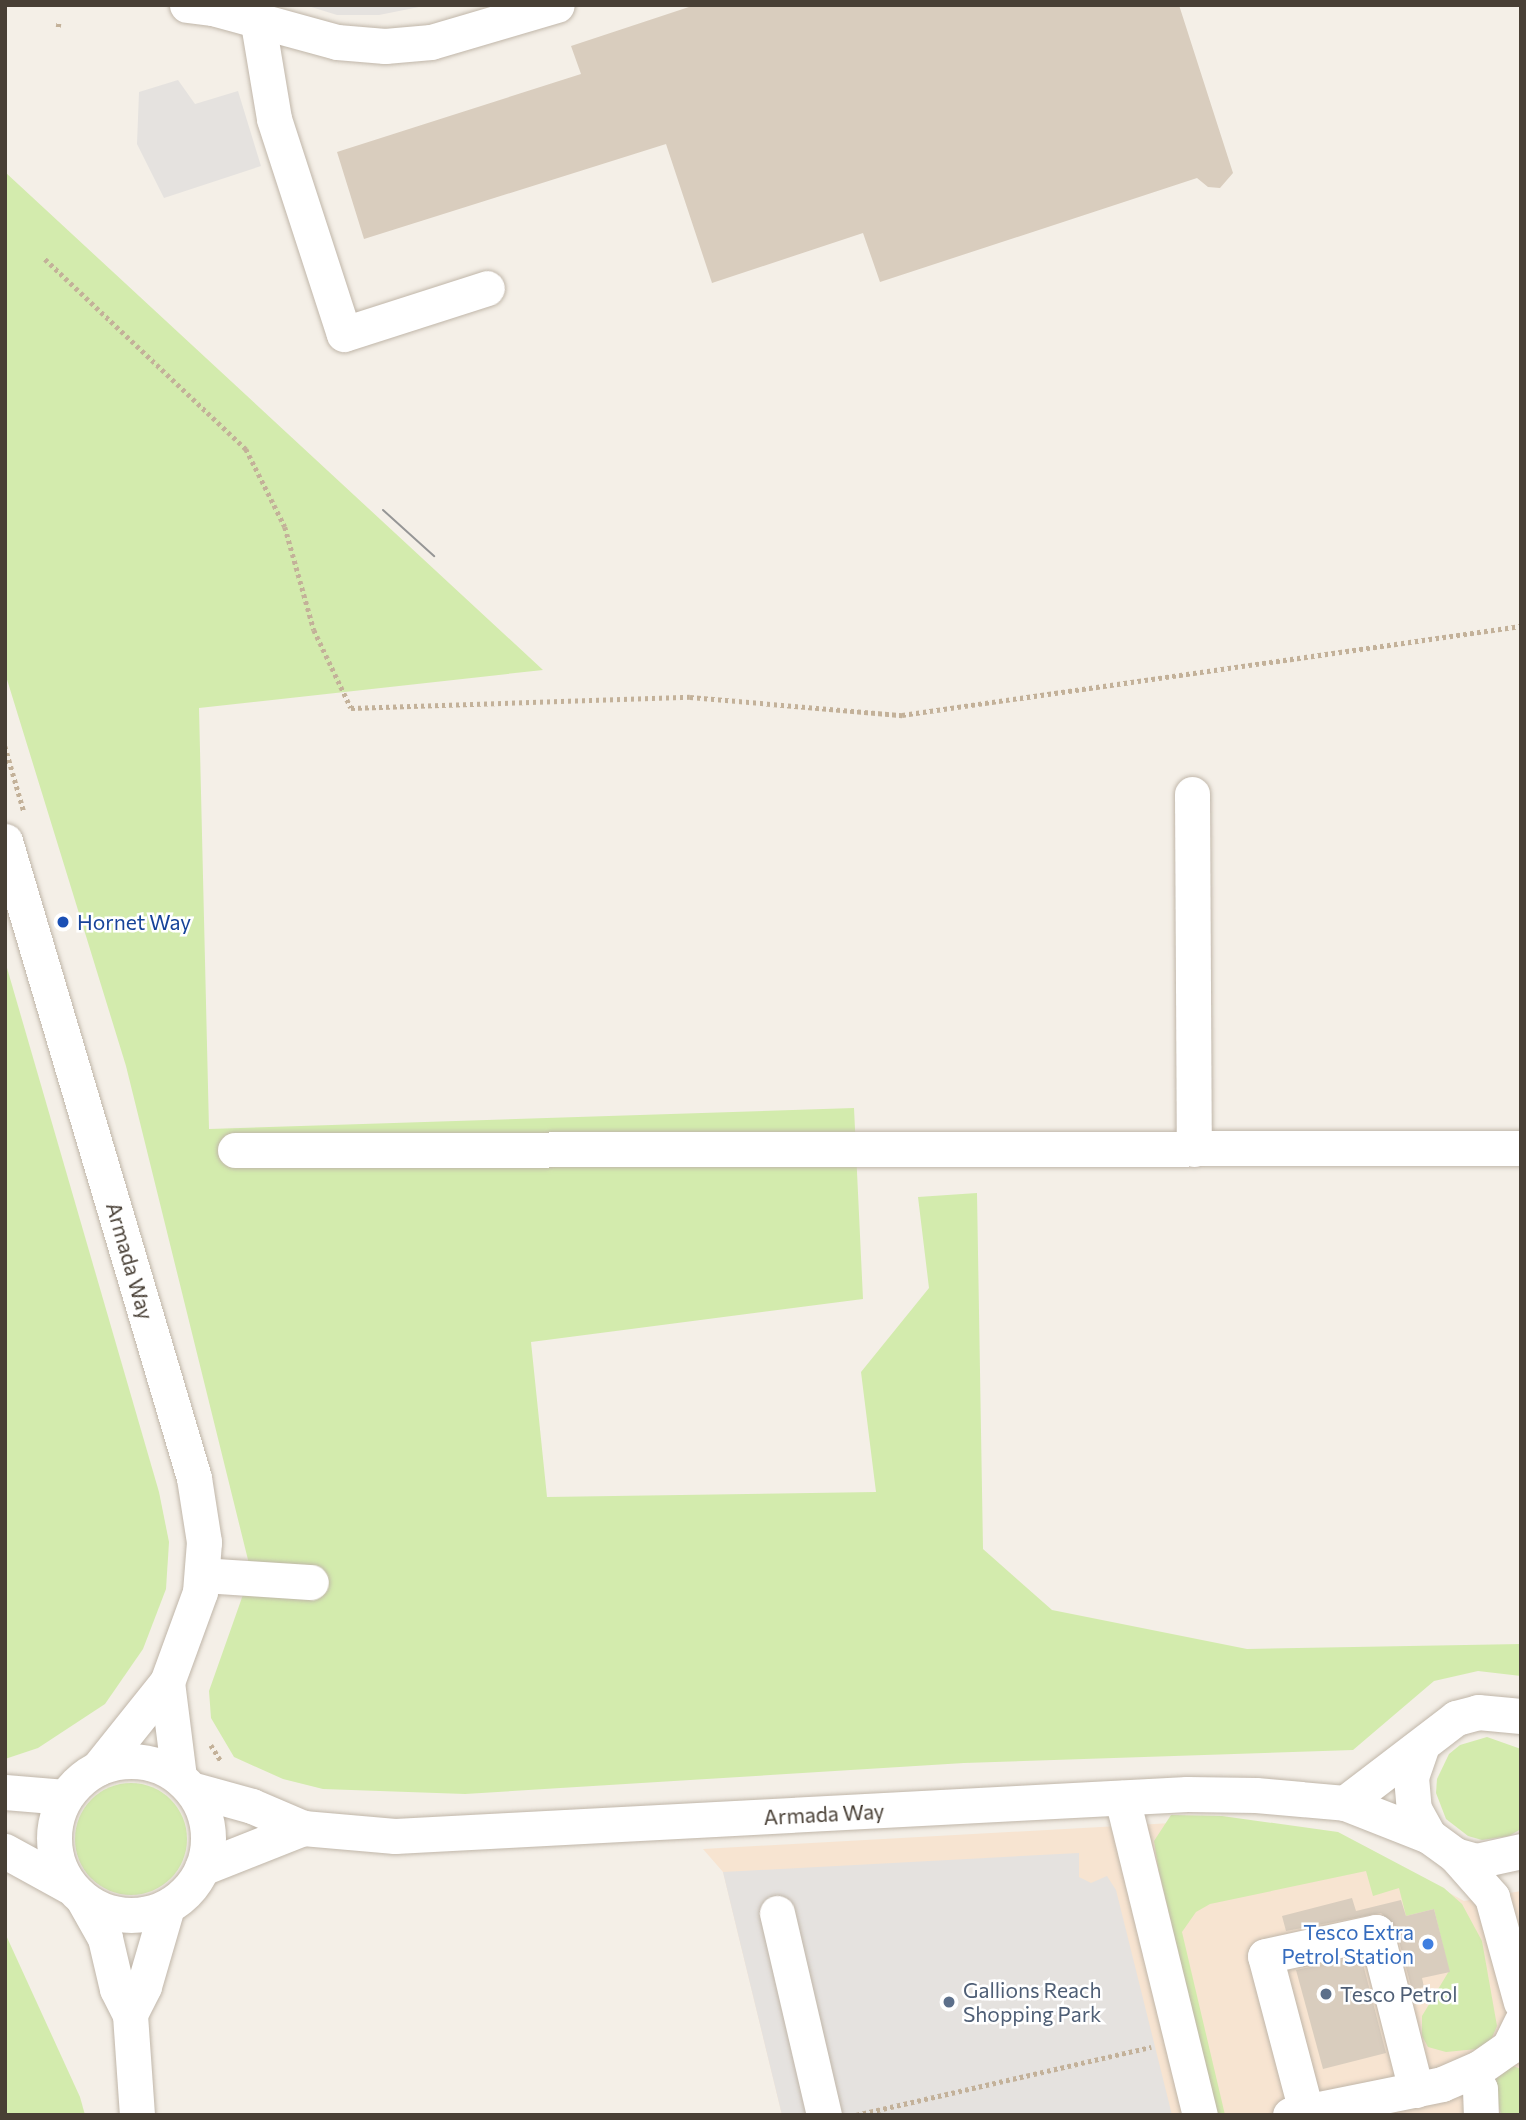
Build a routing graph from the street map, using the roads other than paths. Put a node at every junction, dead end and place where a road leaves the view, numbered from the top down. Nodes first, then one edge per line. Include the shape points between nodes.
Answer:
1 (187, 5) edge
2 (557, 5) edge
3 (258, 23) junction
4 (487, 288) dead end
5 (1192, 794) dead end
6 (5, 841) edge
7 (1521, 1148) edge
8 (1194, 1149) junction
9 (235, 1150) dead end
10 (202, 1575) junction
11 (311, 1583) dead end
12 (167, 1682) junction
13 (1514, 1717) edge
14 (1421, 1748) junction
15 (98, 1768) junction
16 (185, 1783) junction
17 (5, 1792) edge
18 (65, 1797) junction
19 (1122, 1798) junction
20 (1345, 1803) junction
21 (303, 1828) junction
22 (1442, 1845) junction
23 (5, 1851) edge
24 (1521, 1851) edge
25 (202, 1868) junction
26 (76, 1892) junction
27 (167, 1907) junction
28 (777, 1913) dead end
29 (1521, 2002) edge
30 (130, 2014) junction
31 (1521, 2022) edge
32 (1472, 2071) junction
33 (1416, 2090) junction
34 (1298, 2113) edge
35 (137, 2115) edge
36 (824, 2115) edge
37 (1200, 2115) edge
38 (1481, 2115) edge

1 - 3 street
2 - 3 street via 409,46 337,42
3 - 4 street via 274,119 345,334
5 - 8 street
6 - 10 street, Armada Way via 194,1478 204,1542
7 - 8 street
8 - 9 street
10 - 11 street
10 - 12 street, Armada Way via 193,1614
12 - 15 street, Armada Way
12 - 16 street, Armada Way
13 - 14 street via 1478,1712 1456,1718
14 - 20 street
14 - 22 street via 1411,1777 1414,1809
15 - 16 street, Armada Way via 140,1761
15 - 18 street, Armada Way
16 - 21 street, Armada Way
16 - 25 street, Armada Way via 208,1827
17 - 18 street
18 - 26 street via 54,1842 60,1869
19 - 20 street, Armada Way via 1256,1795
19 - 21 street, Armada Way via 396,1836
19 - 37 street
20 - 22 street, Armada Way
21 - 25 street, Armada Way
22 - 24 street, Armada Way via 1497,1860
22 - 29 street via 1492,1897
23 - 26 street
25 - 27 street, Armada Way via 188,1891
26 - 27 street via 109,1913
26 - 30 street via 105,1938 117,1989
27 - 30 street via 144,1986
28 - 36 street
30 - 35 street
31 - 32 street via 1509,2047
32 - 33 street
32 - 38 street via 1480,2089
33 - 34 street
33 - 34 street via 1376,1932 1265,1956

